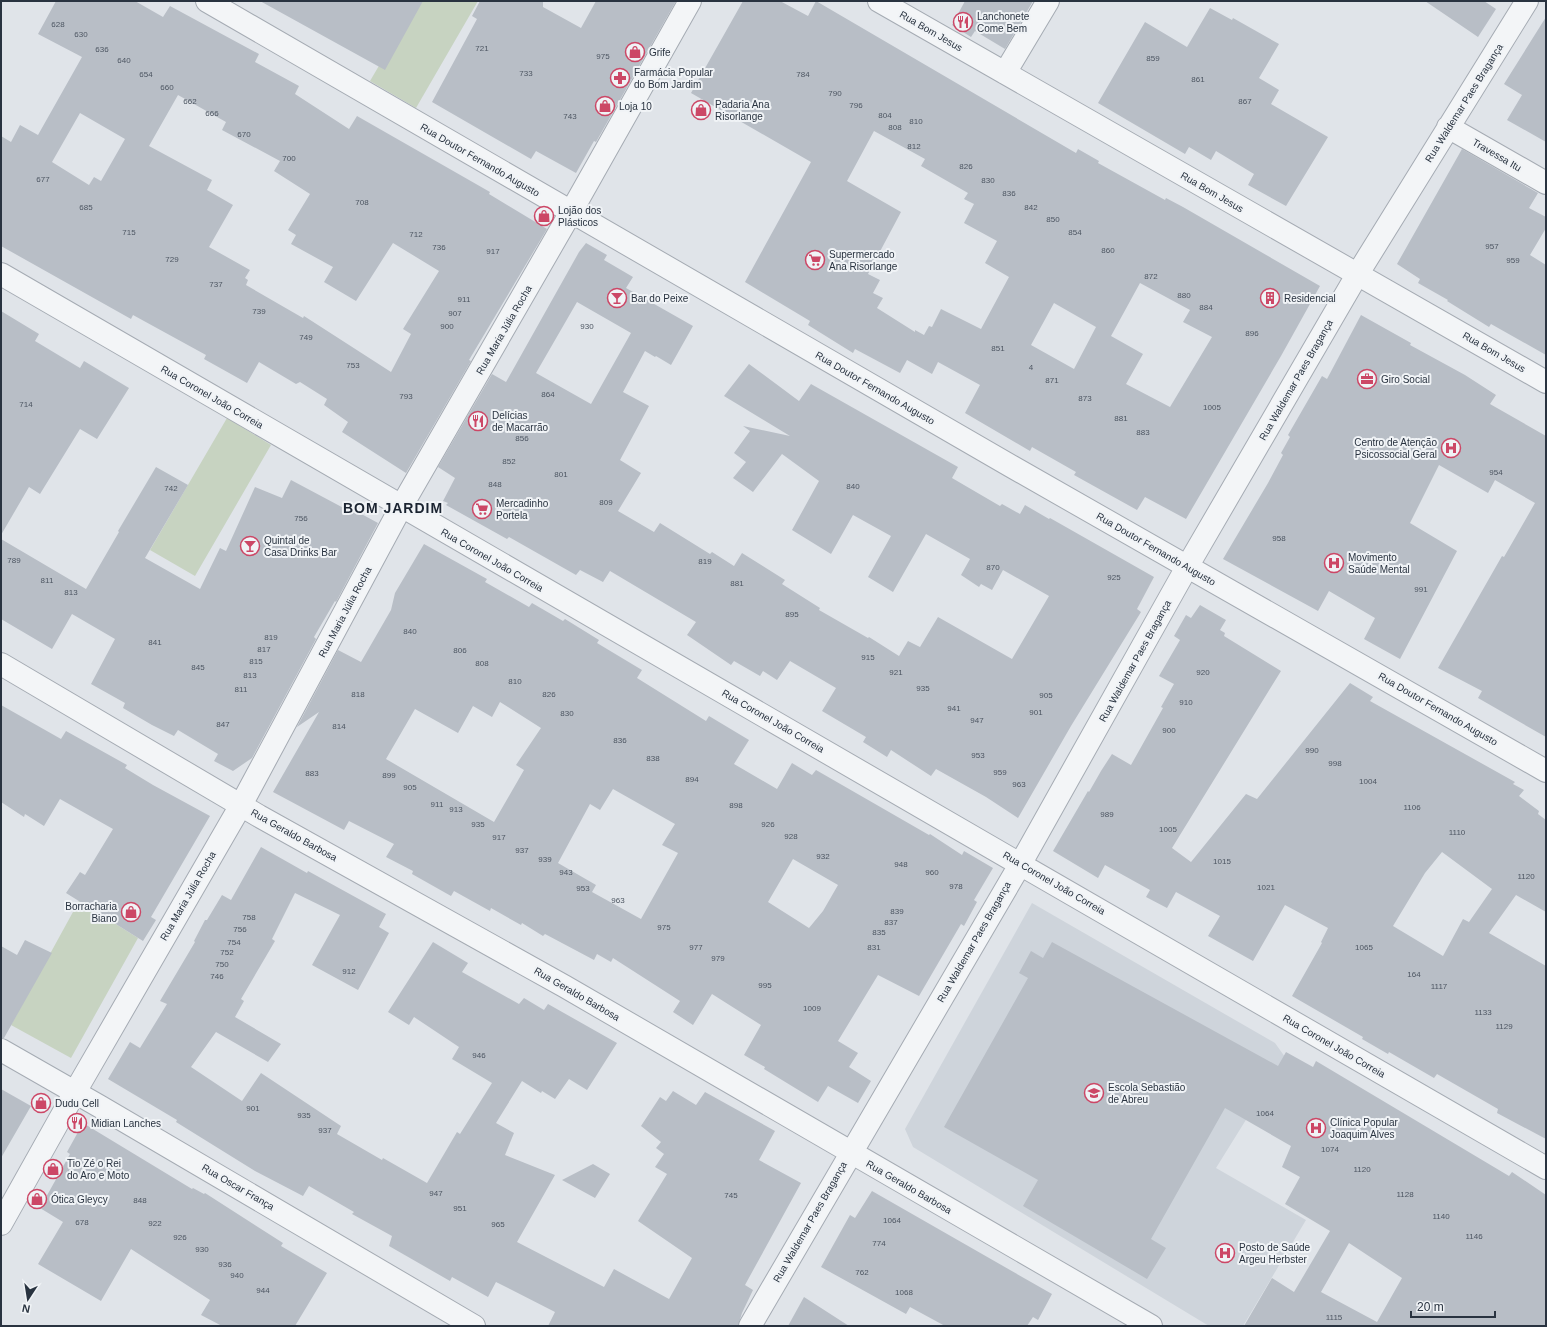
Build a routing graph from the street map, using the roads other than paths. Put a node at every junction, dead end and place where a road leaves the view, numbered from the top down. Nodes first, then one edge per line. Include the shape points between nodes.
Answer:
1 (207, 1) edge
2 (690, 1) edge
3 (879, 1) edge
4 (1048, 1) edge
5 (1527, 1) edge
6 (1005, 73) junction
7 (1448, 127) junction
8 (1546, 183) edge
9 (571, 212) junction
10 (1, 274) edge
11 (1357, 275) junction
12 (1546, 382) edge
13 (401, 507) junction
14 (1187, 567) junction
15 (1, 664) edge
16 (1546, 770) edge
17 (241, 805) junction
18 (1021, 863) junction
19 (1, 1050) edge
20 (75, 1092) junction
21 (850, 1153) junction
22 (1546, 1168) edge
23 (1, 1224) edge
24 (474, 1326) edge
25 (750, 1326) edge
26 (1151, 1326) edge

1 - 9 street, Rua Doutor Fernando Augusto
2 - 9 street, Rua Maria Júlia Rocha
3 - 6 street, Rua Bom Jesus
4 - 6 street
5 - 7 street, Rua Waldemar Paes Bragança
6 - 11 street, Rua Bom Jesus
7 - 8 street, Travessa Itu
7 - 11 street, Rua Waldemar Paes Bragança
9 - 13 street, Rua Maria Júlia Rocha
9 - 14 street, Rua Doutor Fernando Augusto
10 - 13 street, Rua Coronel João Correia
11 - 12 street, Rua Bom Jesus
11 - 14 street, Rua Waldemar Paes Bragança
13 - 17 street, Rua Maria Júlia Rocha
13 - 18 street, Rua Coronel João Correia
14 - 16 street, Rua Doutor Fernando Augusto
14 - 18 street, Rua Waldemar Paes Bragança
15 - 17 street, Rua Geraldo Barbosa
17 - 20 street, Rua Maria Júlia Rocha
17 - 21 street, Rua Geraldo Barbosa via 564,986
18 - 21 street, Rua Waldemar Paes Bragança
18 - 22 street, Rua Coronel João Correia
19 - 20 street, Rua Oscar França
20 - 23 street, Rua Maria Júlia Rocha
20 - 24 street, Rua Oscar França
21 - 25 street, Rua Waldemar Paes Bragança
21 - 26 street, Rua Geraldo Barbosa

